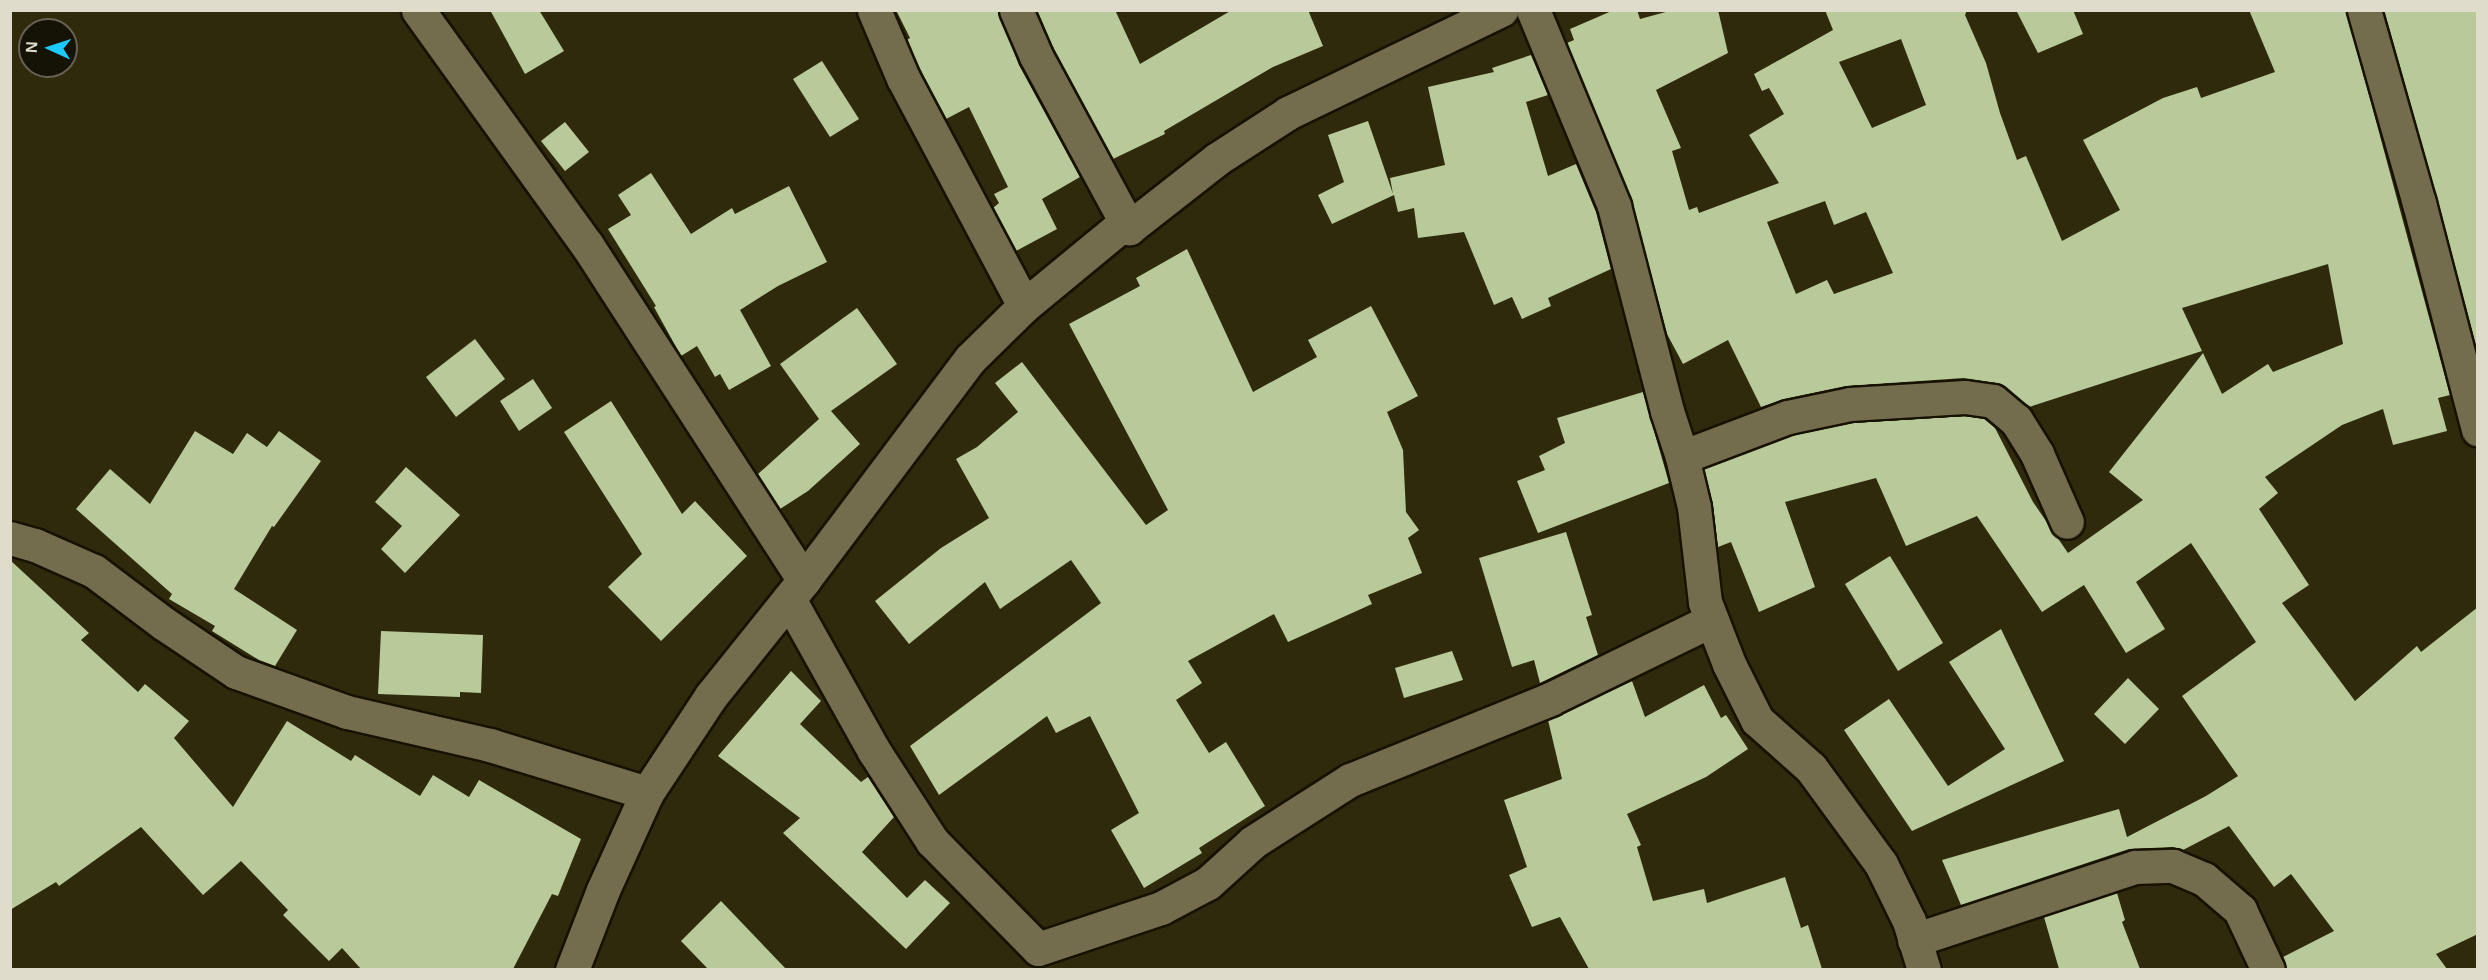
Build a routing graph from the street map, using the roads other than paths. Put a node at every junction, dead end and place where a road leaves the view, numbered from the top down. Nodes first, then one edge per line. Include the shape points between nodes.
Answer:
1 (418, 10) edge
2 (874, 10) edge
3 (1016, 10) edge
4 (1533, 10) edge
5 (2364, 10) edge
6 (1481, 14) edge
7 (1129, 228) junction
8 (1024, 306) junction
9 (2478, 429) edge
10 (1682, 457) junction
11 (2067, 522) dead end
12 (10, 538) edge
13 (796, 590) junction
14 (1712, 620) junction
15 (648, 793) junction
16 (1038, 949) junction
17 (1919, 955) edge
18 (572, 969) edge
19 (1063, 969) edge
20 (2268, 969) edge

1 - 13 street via 587,245
2 - 8 street via 903,78
3 - 7 street via 1036,56
4 - 10 street via 1614,206
5 - 9 street
6 - 7 street via 1288,113 1217,159
7 - 8 street via 1120,227
8 - 13 street via 970,359
10 - 11 street via 1788,417 1850,404 1965,397 1993,401 2016,420 2037,454
10 - 14 street via 1694,507 1705,602
12 - 15 street via 35,544 94,571 236,672 347,712 490,745
13 - 15 street via 711,696
13 - 16 street via 874,751 932,841
14 - 16 street via 1550,699 1350,780 1253,843 1208,883 1161,908
14 - 17 street via 1757,720 1811,768 1881,864 1909,921
15 - 18 street
16 - 19 street
17 - 20 street via 2135,867 2173,866 2204,879 2240,910

